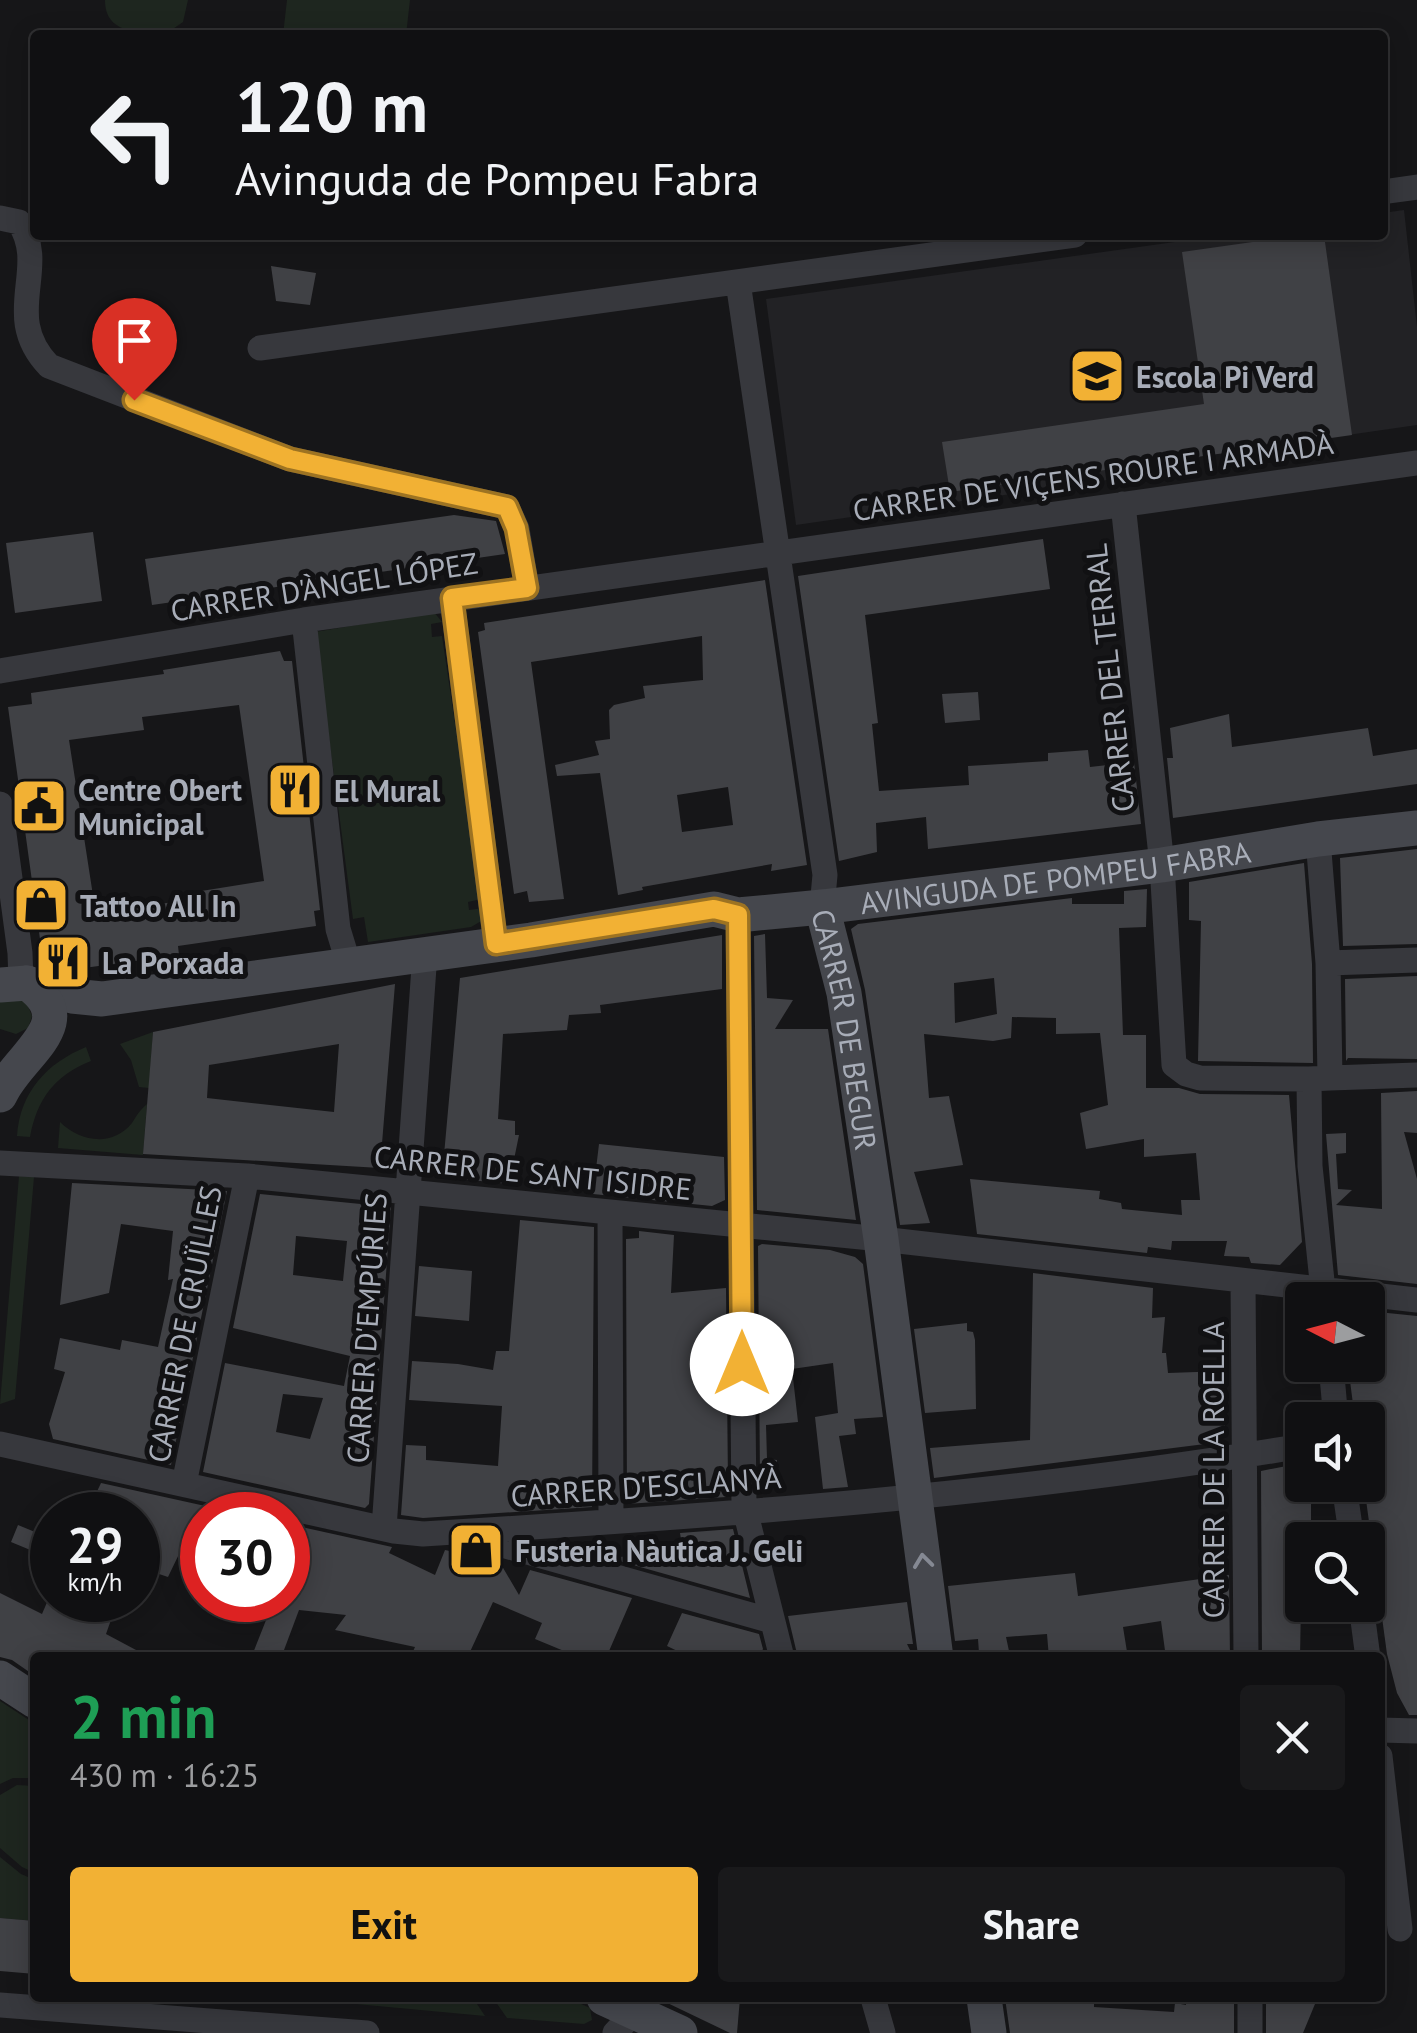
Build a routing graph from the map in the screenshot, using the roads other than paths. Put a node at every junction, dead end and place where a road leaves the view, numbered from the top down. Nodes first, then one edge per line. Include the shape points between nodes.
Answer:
1 (1417, 187) edge
2 (1388, 191) edge
3 (0, 218) edge
4 (1038, 240) edge
5 (738, 282) junction
6 (260, 348) dead end
7 (1417, 463) edge
8 (1123, 504) junction
9 (778, 553) junction
10 (527, 588) junction
11 (452, 598) junction
12 (304, 620) junction
13 (0, 671) edge
14 (0, 804) edge
15 (1417, 828) edge
16 (1318, 840) junction
17 (1162, 864) junction
18 (822, 907) junction
19 (738, 915) junction
20 (496, 944) junction
21 (425, 953) junction
22 (1417, 960) edge
23 (1328, 963) junction
24 (350, 965) junction
25 (16, 983) edge
26 (102, 999) junction
27 (28, 1041) edge
28 (1417, 1074) edge
29 (1320, 1079) junction
30 (0, 1095) edge
31 (0, 1163) edge
32 (246, 1176) junction
33 (408, 1192) junction
34 (610, 1212) junction
35 (741, 1224) junction
36 (881, 1239) junction
37 (1244, 1282) junction
38 (1317, 1282) edge
39 (1285, 1290) edge
40 (1285, 1296) edge
41 (1385, 1299) edge
42 (1417, 1300) edge
43 (1285, 1439) edge
44 (0, 1444) edge
45 (1285, 1449) edge
46 (1244, 1456) junction
47 (184, 1484) junction
48 (916, 1498) junction
49 (744, 1512) junction
50 (611, 1521) junction
51 (384, 1528) junction
52 (455, 1532) junction
53 (772, 1620) junction
54 (1363, 1622) edge
55 (780, 1652) edge
56 (935, 1652) edge
57 (1246, 1652) edge
58 (1367, 1652) edge
59 (0, 1678) edge
60 (30, 1698) edge
61 (1385, 1730) edge
62 (1417, 1730) edge
63 (1385, 1802) edge
64 (1399, 1929) edge
65 (608, 2002) edge
66 (874, 2002) edge
67 (985, 2002) edge
68 (1250, 2002) edge
69 (0, 2005) edge
70 (628, 2024) edge
71 (290, 2029) edge
72 (368, 2033) edge
73 (680, 2033) edge
74 (883, 2033) edge
75 (989, 2033) edge
76 (1250, 2033) edge

1 - 2 street
3 - 10 street via 24,230 19,329 49,366 290,459 507,507
4 - 5 street
5 - 6 street
5 - 9 street, CARRER DE BEGUR
7 - 8 street, CARRER DE VIÇENS ROURE I ARMADÀ
8 - 9 street, CARRER DE VIÇENS ROURE I ARMADÀ
8 - 17 street, CARRER DEL TERRAL
9 - 10 street, CARRER D'ÀNGEL LÓPEZ
9 - 18 street, CARRER DE BEGUR via 825,875
10 - 11 street, CARRER D'ÀNGEL LÓPEZ
11 - 12 street, CARRER D'ÀNGEL LÓPEZ
11 - 20 street
12 - 13 street, CARRER D'ÀNGEL LÓPEZ
12 - 24 street via 338,929
14 - 25 street via 20,953
15 - 16 street, AVINGUDA DE POMPEU FABRA
16 - 17 street, AVINGUDA DE POMPEU FABRA
16 - 23 street
17 - 18 street, AVINGUDA DE POMPEU FABRA
17 - 29 street, CARRER DEL TERRAL via 1174,1065 1200,1078
18 - 19 street, AVINGUDA DE POMPEU FABRA
18 - 36 street, CARRER DE BEGUR via 844,992
19 - 20 street, AVINGUDA DE POMPEU FABRA via 714,909
19 - 35 street
20 - 21 street, AVINGUDA DE POMPEU FABRA
21 - 24 street, AVINGUDA DE POMPEU FABRA
21 - 33 street, CARRER D'EMPÚRIES
22 - 23 street
23 - 29 street
24 - 26 street, AVINGUDA DE POMPEU FABRA
25 - 26 street, AVINGUDA DE POMPEU FABRA
25 - 27 street via 47,1000 51,1018
26 - 27 street, AVINGUDA DE POMPEU FABRA
27 - 30 street
28 - 29 street
29 - 38 street via 1310,1166
31 - 32 street, CARRER DE SANT ISIDRE
32 - 33 street, CARRER DE SANT ISIDRE
32 - 47 street, CARRER DE CRUÏLLES
33 - 34 street, CARRER DE SANT ISIDRE
33 - 51 street, CARRER D'EMPÚRIES
34 - 35 street, CARRER DE SANT ISIDRE
34 - 50 street
35 - 36 street, CARRER DE SANT ISIDRE
35 - 49 street
36 - 37 street, CARRER DE SANT ISIDRE
36 - 48 street, CARRER DE BEGUR
37 - 39 street, CARRER DE SANT ISIDRE
37 - 46 street, CARRER DE LA ROELLA
40 - 43 street via 1253,1295 1254,1445
41 - 42 street, CARRER DE SANT ISIDRE
44 - 47 street, CARRER D'ESCLANYÀ
45 - 46 street, CARRER D'ESCLANYÀ
46 - 48 street, CARRER D'ESCLANYÀ
46 - 57 street, CARRER DE LA ROELLA
47 - 51 street, CARRER D'ESCLANYÀ
48 - 49 street, CARRER D'ESCLANYÀ
56 -> 48 street, CARRER DE BEGUR
49 - 50 street, CARRER D'ESCLANYÀ
49 - 53 street
50 - 52 street, CARRER D'ESCLANYÀ
51 - 52 street, CARRER D'ESCLANYÀ
52 - 53 street
53 - 55 street
54 - 58 street
59 - 60 street
61 - 62 street
63 - 64 street
65 - 70 street
66 - 74 street
67 - 75 street
68 - 76 street
69 - 71 street
70 - 73 street
71 - 72 street

